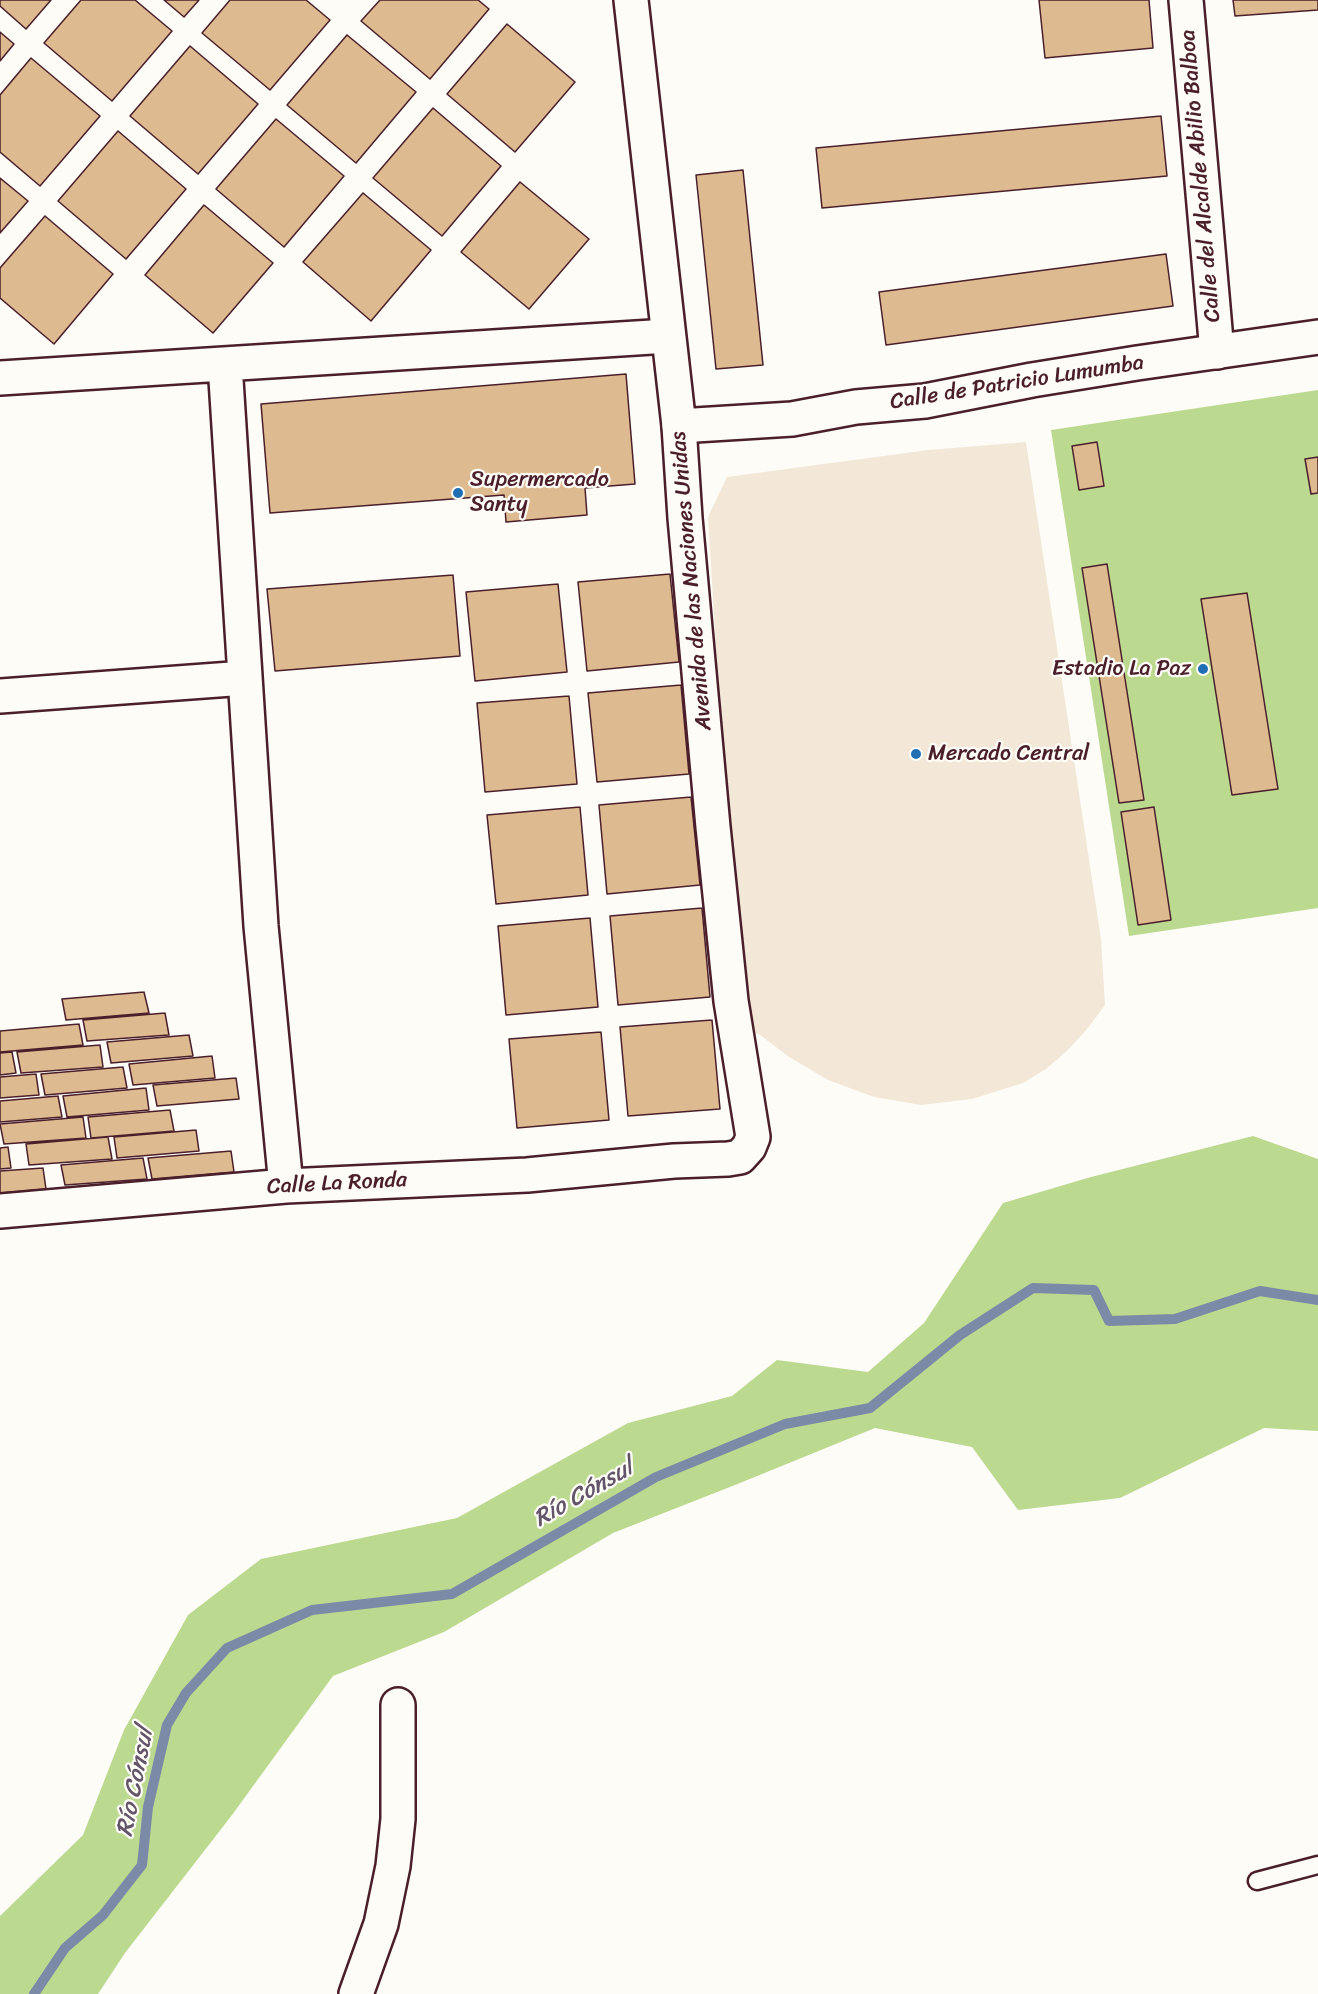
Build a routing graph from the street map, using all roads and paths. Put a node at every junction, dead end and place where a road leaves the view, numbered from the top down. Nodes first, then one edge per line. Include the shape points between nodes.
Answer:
1 (631, 0) edge
2 (1186, 0) edge
3 (668, 336) junction
4 (1318, 337) edge
5 (1216, 352) junction
6 (225, 364) junction
7 (0, 378) edge
8 (679, 426) junction
9 (245, 678) junction
10 (0, 696) edge
11 (740, 1157) joint
12 (286, 1186) junction
13 (0, 1211) edge
14 (398, 1705) dead end
15 (1318, 1865) edge
16 (1257, 1881) dead end
17 (356, 1994) edge

1 - 3 street, Avenida de las Naciones Unidas
2 - 5 street, Calle del Alcalde Abilio Balboa
3 - 6 street
3 - 8 street, Avenida de las Naciones Unidas
4 - 5 street, Calle de Patricio Lumumba
5 - 8 street, Calle de Patricio Lumumba via 925,401 856,407 792,419
6 - 7 street
6 - 9 street
8 - 11 street, Avenida de las Naciones Unidas via 731,1001 753,1137
9 - 10 street
9 - 12 street via 261,926
11 - 12 street, Calle La Ronda via 527,1175
12 - 13 street, Calle La Ronda
14 - 17 street via 398,1819 393,1866 381,1924
15 - 16 lane

